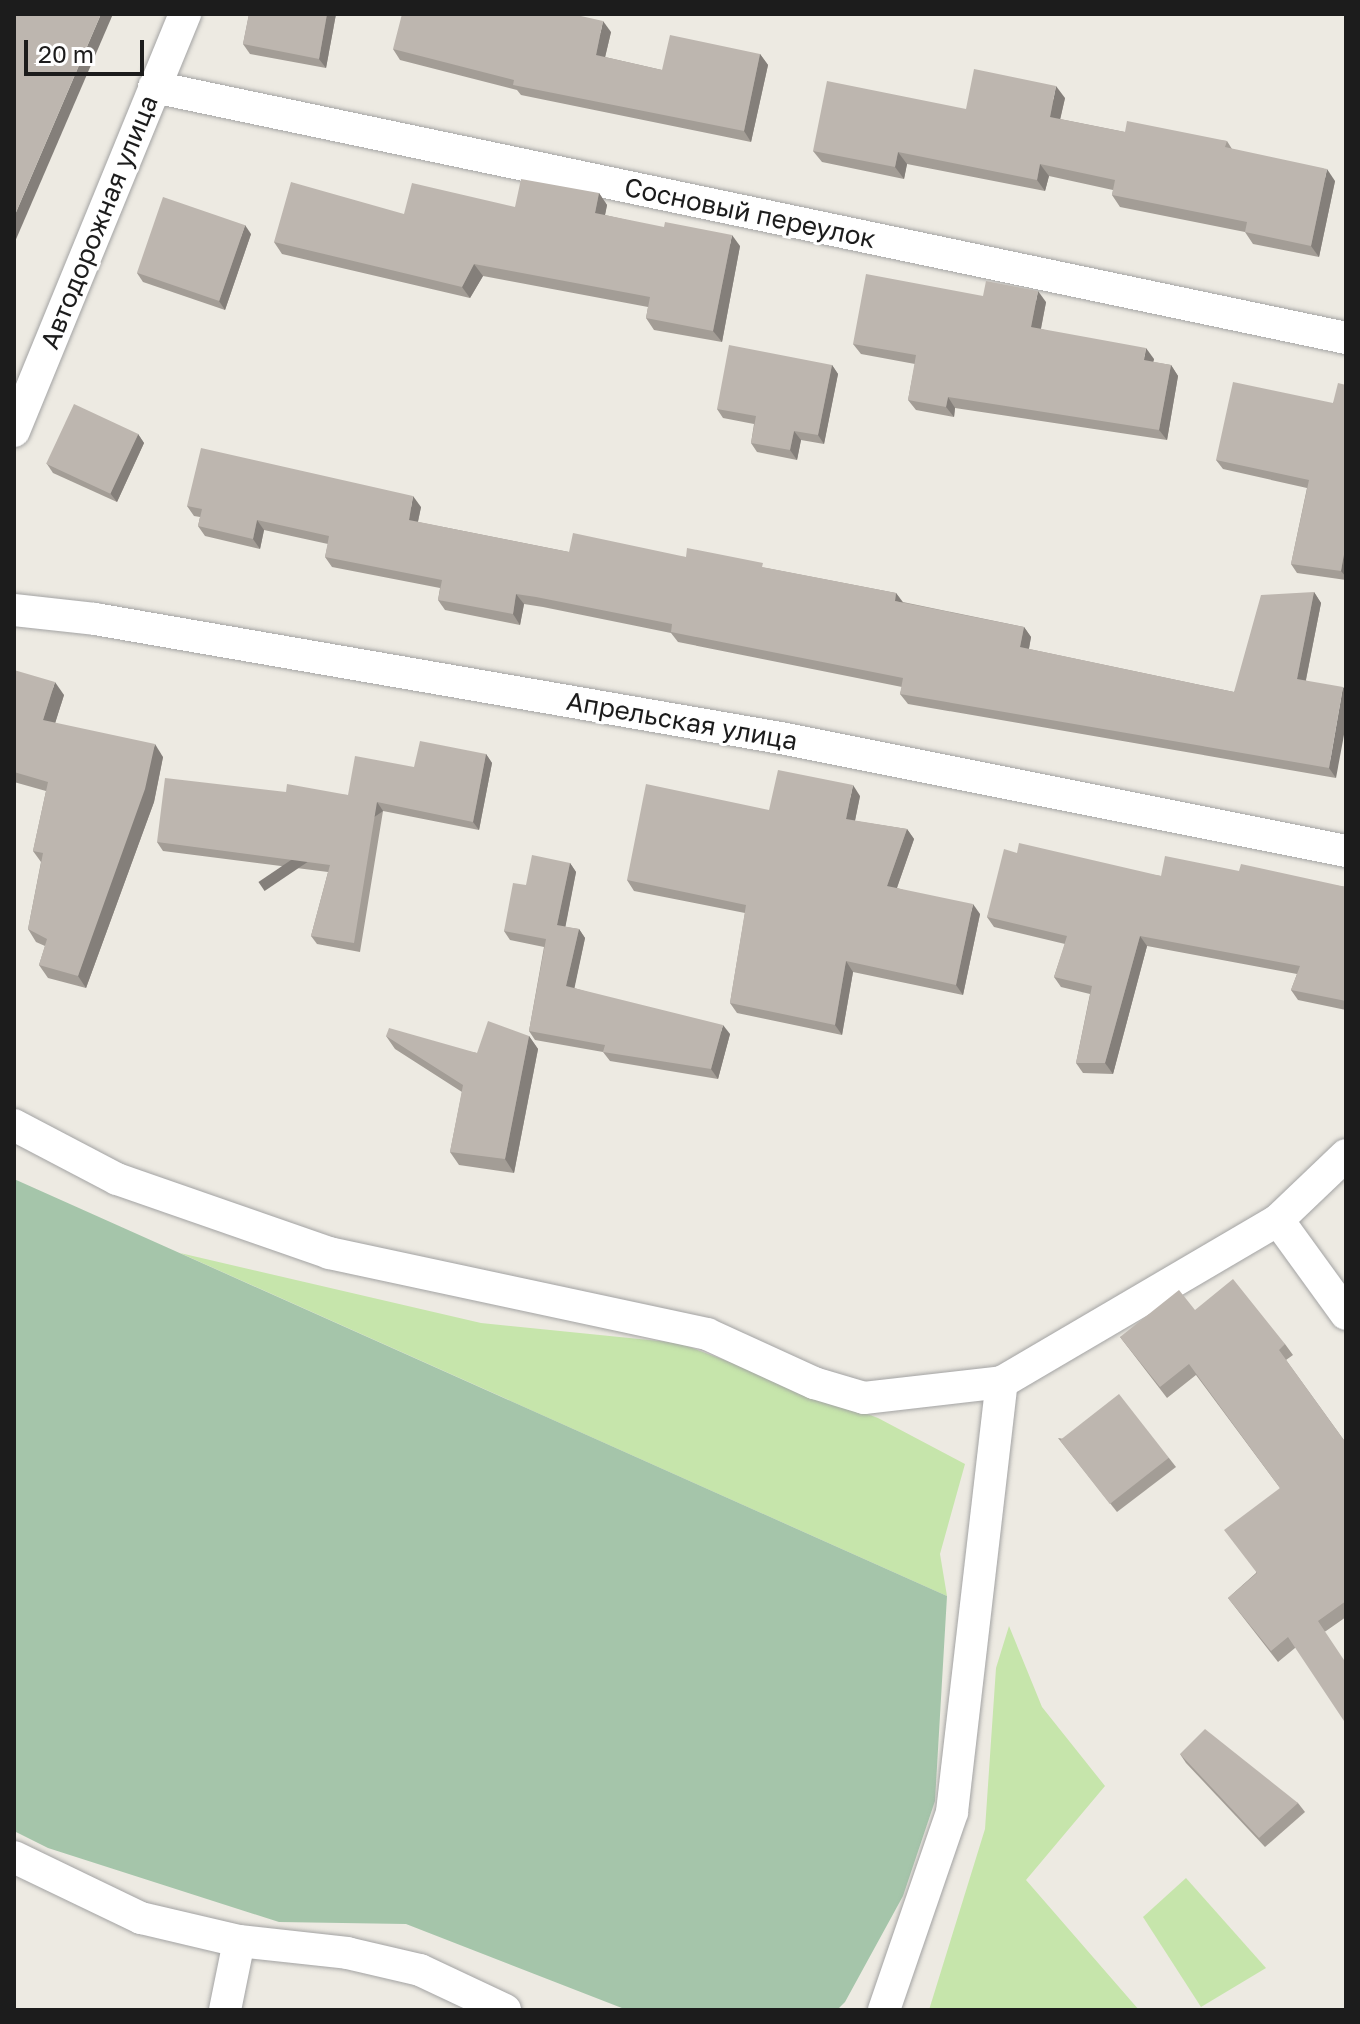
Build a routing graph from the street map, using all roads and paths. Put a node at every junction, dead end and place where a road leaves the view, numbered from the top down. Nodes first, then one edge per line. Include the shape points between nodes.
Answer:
1 (185, 14) edge
2 (154, 87) junction
3 (1346, 338) edge
4 (14, 431) edge
5 (14, 610) edge
6 (1346, 851) edge
7 (14, 1125) edge
8 (1346, 1155) edge
9 (1278, 1220) junction
10 (1346, 1314) edge
11 (1002, 1382) junction
12 (14, 1857) edge
13 (239, 1941) junction
14 (225, 2010) edge
15 (505, 2010) edge
16 (884, 2010) edge

1 - 2 street, Автодорожная улица
2 - 3 street, Сосновый переулок
2 - 4 street, Автодорожная улица
5 - 6 street, Апрельская улица via 95,619 786,739
7 - 11 street via 117,1179 329,1253 707,1334 814,1383 864,1398
8 - 9 street
9 - 10 street
9 - 11 street
11 - 16 street via 952,1812
12 - 13 street via 141,1918
13 - 14 street
13 - 15 street via 347,1953 420,1970

